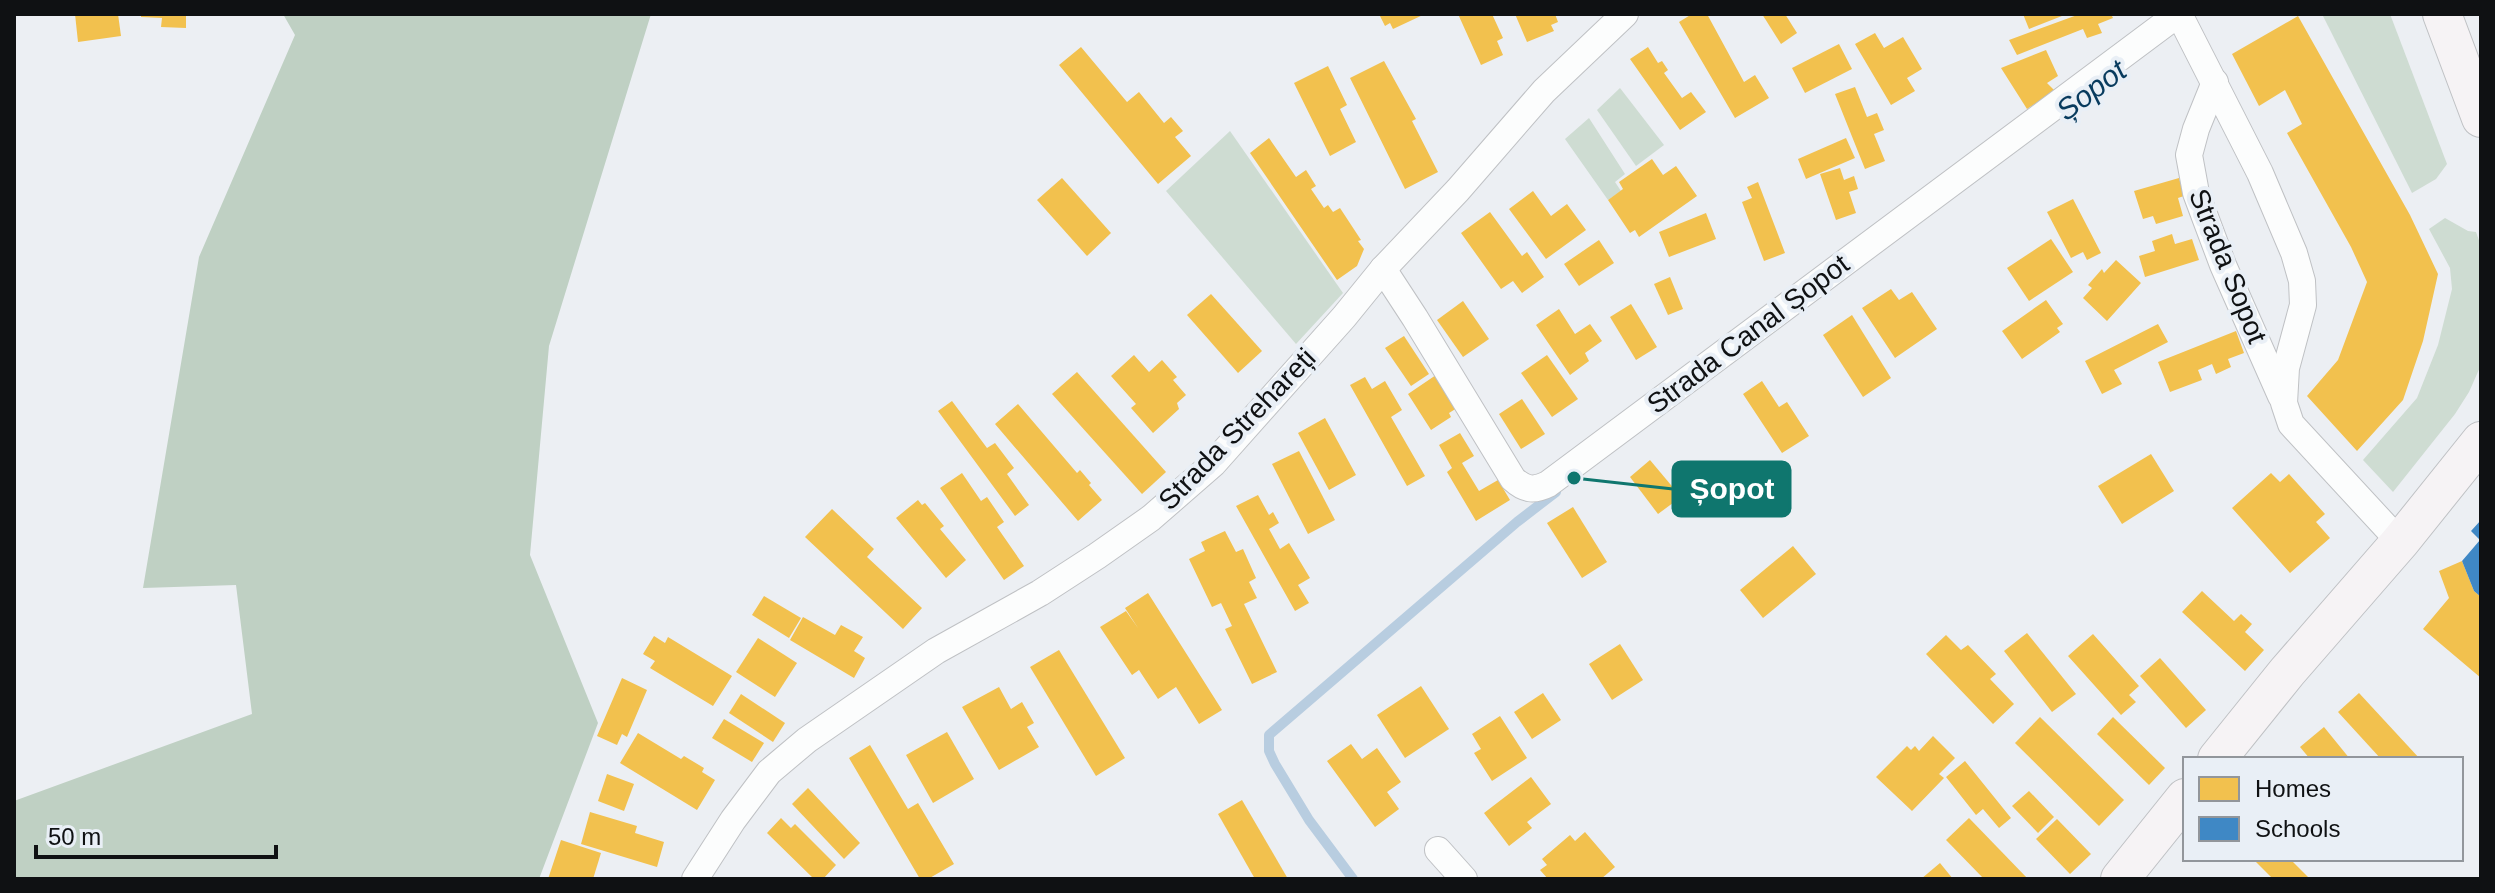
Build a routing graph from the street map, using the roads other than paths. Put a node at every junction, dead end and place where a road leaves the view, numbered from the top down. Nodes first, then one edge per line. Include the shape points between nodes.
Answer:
1 (1625, 14) edge
2 (2179, 14) edge
3 (2442, 14) edge
4 (2215, 82) junction
5 (2481, 118) edge
6 (1383, 269) junction
7 (2284, 403) junction
8 (2480, 444) edge
9 (2400, 542) junction
10 (2219, 757) edge
11 (2183, 800) edge
12 (1438, 850) dead end
13 (695, 879) edge
14 (1464, 879) edge
15 (2120, 879) edge

1 - 6 street, Strada Strehareți via 1544,91
2 - 4 street, Strada Sopot
2 - 6 street, Strada Canal Șopot via 1537,489 1513,479
3 - 5 main road
4 - 7 street, Strada Sopot via 2260,173 2302,281 2303,305 2286,368
4 - 7 street, Strada Sopot via 2189,155 2196,193
6 - 13 street, Strada Strehareți via 1213,464 1151,518 1040,593 936,651 807,740 769,772
7 - 9 street, Strada Sopot via 2291,424
8 - 9 main road
9 - 10 main road
11 - 15 main road
12 - 14 street

